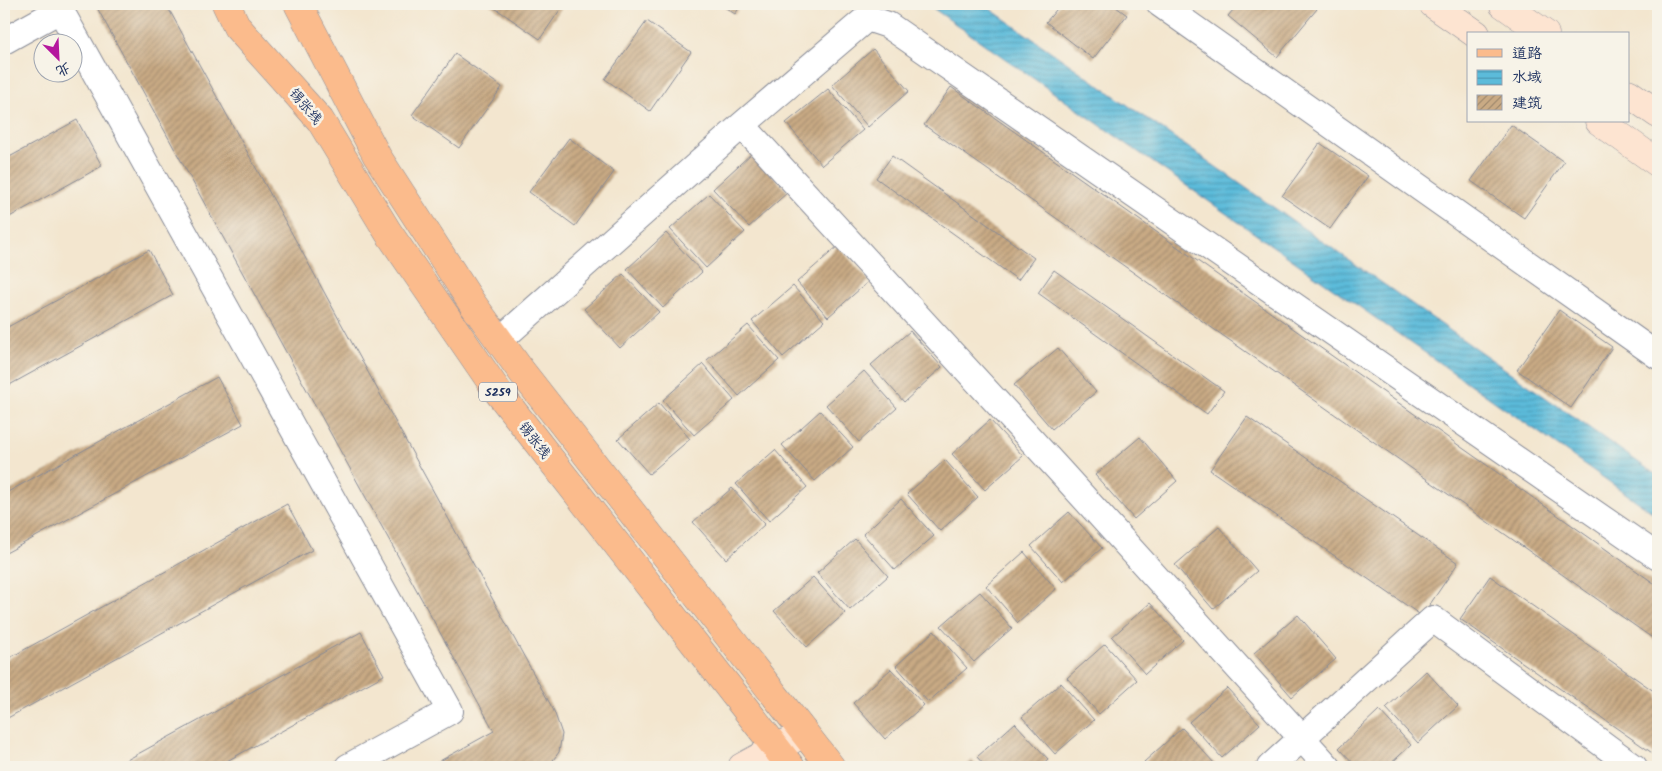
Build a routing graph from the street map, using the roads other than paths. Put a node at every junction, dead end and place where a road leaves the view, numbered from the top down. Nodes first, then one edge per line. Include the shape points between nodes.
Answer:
1 (226, 4) edge
2 (298, 4) edge
3 (1160, 4) edge
4 (1433, 4) edge
5 (1502, 4) edge
6 (58, 7) edge
7 (1473, 32) edge
8 (1542, 32) edge
9 (4, 41) edge
10 (1630, 94) edge
11 (1658, 114) edge
12 (1601, 122) edge
13 (742, 125) junction
14 (1658, 163) edge
15 (499, 341) junction
16 (1658, 356) edge
17 (1658, 557) edge
18 (804, 733) junction
19 (1303, 738) junction
20 (784, 758) edge
21 (348, 767) edge
22 (742, 767) edge
23 (831, 767) edge
24 (1270, 767) edge
25 (1328, 767) edge
26 (1634, 767) edge

1 - 20 main road, 锡张线 / S259 via 237,28 320,120 388,232 498,392
2 - 15 main road, S259 via 376,156
3 - 16 street
4 - 7 street
5 - 8 street
6 - 9 street
6 - 21 street via 450,711
10 - 11 street
12 - 14 street
13 - 15 street
13 - 17 street via 867,18 888,25
13 - 19 street
15 - 18 main road, S259
18 - 20 street
18 - 23 main road, S259
19 - 24 street
19 - 25 street
19 - 26 street via 1433,619
20 - 22 street

